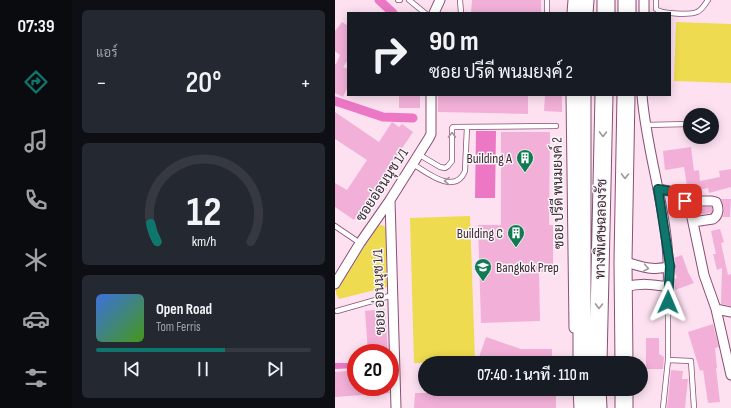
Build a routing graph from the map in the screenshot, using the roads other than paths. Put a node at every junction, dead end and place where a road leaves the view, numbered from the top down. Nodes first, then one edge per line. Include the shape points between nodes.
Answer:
1 (409, 0) edge
2 (440, 0) edge
3 (460, 0) edge
4 (547, 0) edge
5 (573, 0) edge
6 (585, 0) edge
7 (606, 0) edge
8 (627, 0) edge
9 (644, 0) edge
10 (656, 0) edge
11 (708, 0) edge
12 (429, 12) edge
13 (432, 12) edge
14 (461, 12) edge
15 (547, 12) edge
16 (572, 12) edge
17 (584, 12) edge
18 (606, 12) edge
19 (627, 12) edge
20 (644, 12) edge
21 (660, 12) edge
22 (671, 12) edge
23 (431, 96) edge
24 (571, 96) edge
25 (582, 96) edge
26 (604, 96) edge
27 (626, 96) edge
28 (642, 96) edge
29 (683, 124) edge
30 (645, 125) junction
31 (556, 126) dead end
32 (467, 127) junction
33 (418, 154) junction
34 (412, 164) junction
35 (658, 189) junction
36 (390, 200) junction
37 (685, 201) junction
38 (693, 222) junction
39 (335, 226) edge
40 (360, 243) junction
41 (623, 261) junction
42 (670, 266) junction
43 (335, 284) edge
44 (624, 287) junction
45 (668, 287) junction
46 (393, 295) junction
47 (716, 309) junction
48 (337, 311) dead end
49 (731, 312) edge
50 (574, 356) edge
51 (582, 356) edge
52 (598, 356) edge
53 (624, 356) edge
54 (668, 360) junction
55 (731, 375) edge
56 (575, 396) edge
57 (582, 396) edge
58 (598, 396) edge
59 (624, 396) edge
60 (396, 408) edge
61 (575, 408) edge
62 (583, 408) edge
63 (599, 408) edge
64 (624, 408) edge
65 (663, 408) edge
66 (694, 408) edge

1 - 12 lane
2 - 13 street
3 - 14 lane
4 - 15 lane
5 - 16 street
6 - 17 highway
7 - 18 highway
8 - 19 highway
9 - 20 street
10 - 21 lane via 656,9
11 - 22 lane via 701,10 691,13
23 - 33 street, ซอยอ่อนนุช 1/1 via 431,134
24 - 50 street, ซอย ปรีดี พนมยงค์ 2
25 - 51 highway, ทางพิเศษฉลองรัช
26 -> 52 highway, ทางพิเศษฉลองรัช
27 -> 41 highway
28 - 30 street
29 - 30 lane
30 - 35 street
31 - 32 lane
33 -> 32 lane via 445,168 452,161 452,127
32 -> 34 lane via 465,171 459,180 438,180
33 - 34 street, ซอยอ่อนนุช 1/1
34 - 36 street, ซอยอ่อนนุช 1/1
35 - 37 street via 675,192
35 - 42 street
36 - 40 street, ซอยอ่อนนุช 1/1
36 - 46 street, ซอย อ่อนนุช 1/1
37 - 38 street
37 - 38 street via 712,201 718,205 718,214 713,219
38 - 47 street via 704,275
39 - 40 lane
40 - 43 street, ซอยอ่อนนุช 1/1
41 -> 42 street via 652,269
41 - 44 highway
42 - 45 street
44 - 45 street via 654,284
44 - 53 highway
45 - 54 lane
46 - 48 lane
46 - 60 street, ซอย อ่อนนุช 1/1
47 - 49 street
47 - 55 street
54 - 65 lane
54 - 66 lane via 691,361
56 - 61 street
57 - 62 highway
58 - 63 highway
59 - 64 highway

